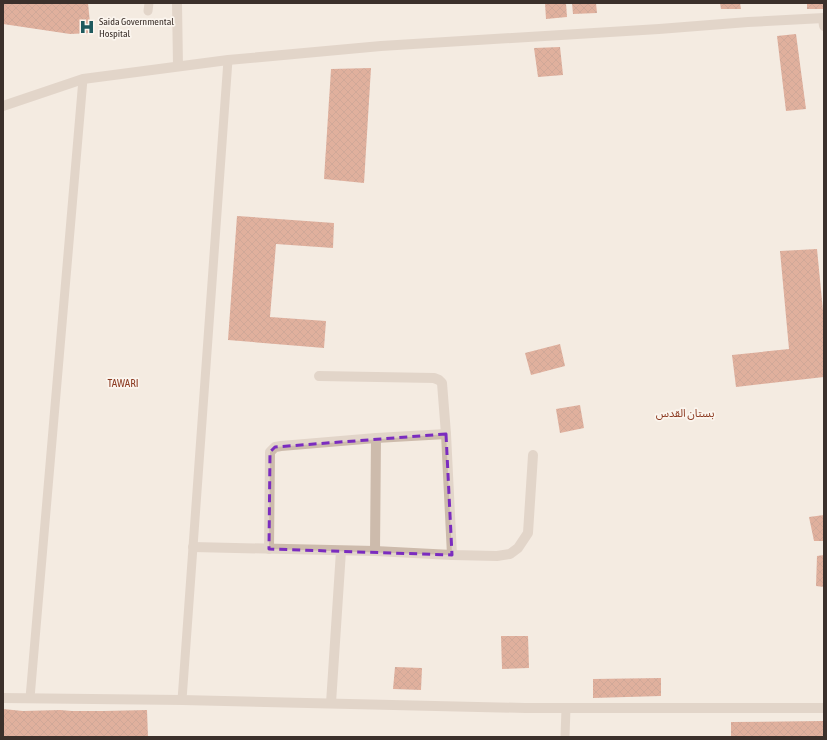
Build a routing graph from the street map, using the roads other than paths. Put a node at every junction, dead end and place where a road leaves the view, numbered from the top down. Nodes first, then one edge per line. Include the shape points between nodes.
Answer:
1 (177, 3) edge
2 (824, 21) edge
3 (228, 60) junction
4 (178, 66) junction
5 (82, 79) junction
6 (3, 106) edge
7 (319, 376) dead end
8 (446, 434) junction
9 (376, 438) junction
10 (534, 456) dead end
11 (193, 547) junction
12 (269, 549) junction
13 (341, 550) junction
14 (375, 551) junction
15 (452, 555) junction
16 (3, 698) edge
17 (30, 698) junction
18 (182, 700) junction
19 (331, 703) junction
20 (566, 708) junction
21 (824, 708) edge
22 (565, 737) edge

1 - 4 street
2 - 3 street via 748,22 659,30 381,46
3 - 4 street
3 - 11 lane
4 - 5 street
5 - 6 street
5 - 17 lane
7 - 8 street via 439,380 442,383
8 - 9 street
8 - 15 street
9 - 12 street via 281,446 270,452
9 - 14 street
10 - 15 street via 528,532 518,548 510,554 497,556
11 - 12 street
11 - 18 lane
12 - 13 street
13 - 14 street
13 - 19 street
14 - 15 street
16 - 17 street
17 - 18 street
18 - 19 street
19 - 20 street
20 - 21 street
20 - 22 lane

